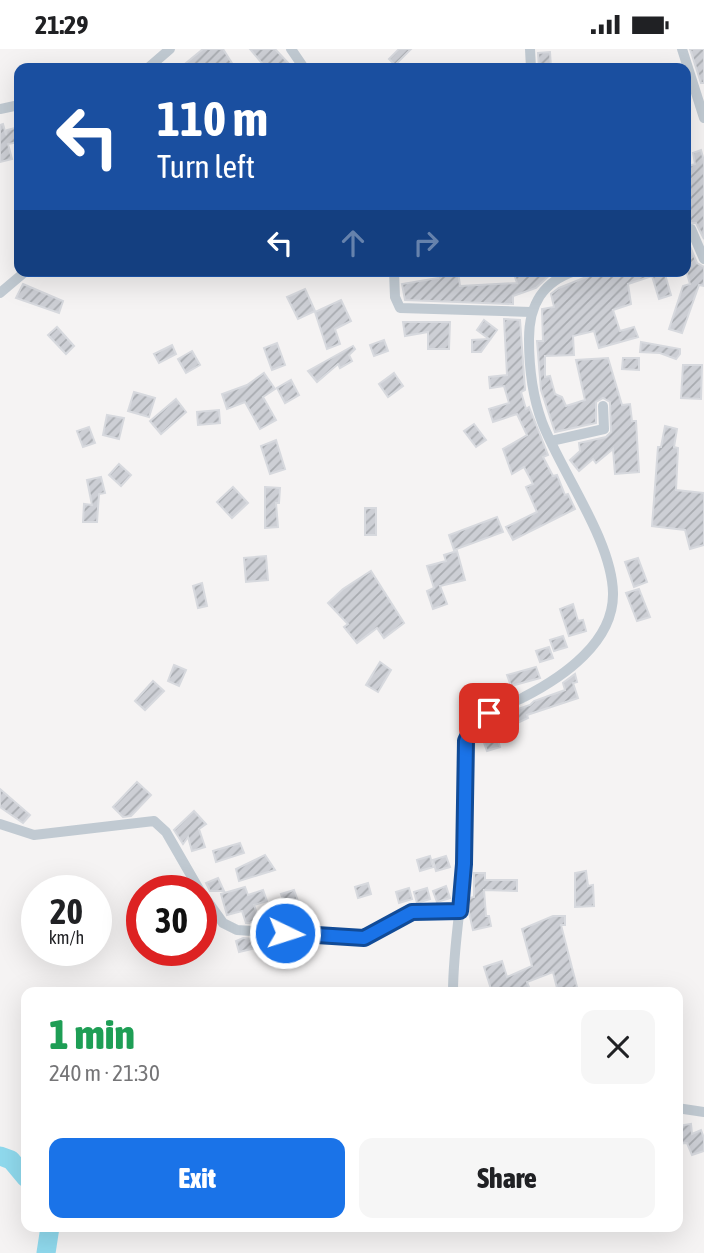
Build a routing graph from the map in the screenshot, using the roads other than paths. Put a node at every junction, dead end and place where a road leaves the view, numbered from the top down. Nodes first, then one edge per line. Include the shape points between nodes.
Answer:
1 (170, 49) edge
2 (154, 63) edge
3 (691, 77) edge
4 (704, 118) edge
5 (691, 234) edge
6 (704, 259) edge
7 (19, 277) edge
8 (394, 277) edge
9 (561, 277) edge
10 (0, 293) edge
11 (531, 312) junction
12 (603, 405) dead end
13 (551, 441) junction
14 (0, 824) edge
15 (192, 875) edge
16 (460, 911) junction
17 (217, 914) edge
18 (453, 987) edge
19 (683, 1109) edge
20 (704, 1112) edge

1 - 2 street
3 - 4 street
5 - 6 street
7 - 10 street
8 - 11 street via 400,308
9 - 11 street via 542,291
11 - 13 street via 530,374
12 - 13 street via 604,429
13 - 16 street via 605,559 613,592 611,610 606,628 578,660 468,729
14 - 15 street via 34,835 154,821 166,832
16 - 17 street via 412,912 364,938 237,930
16 - 18 street
19 - 20 street

